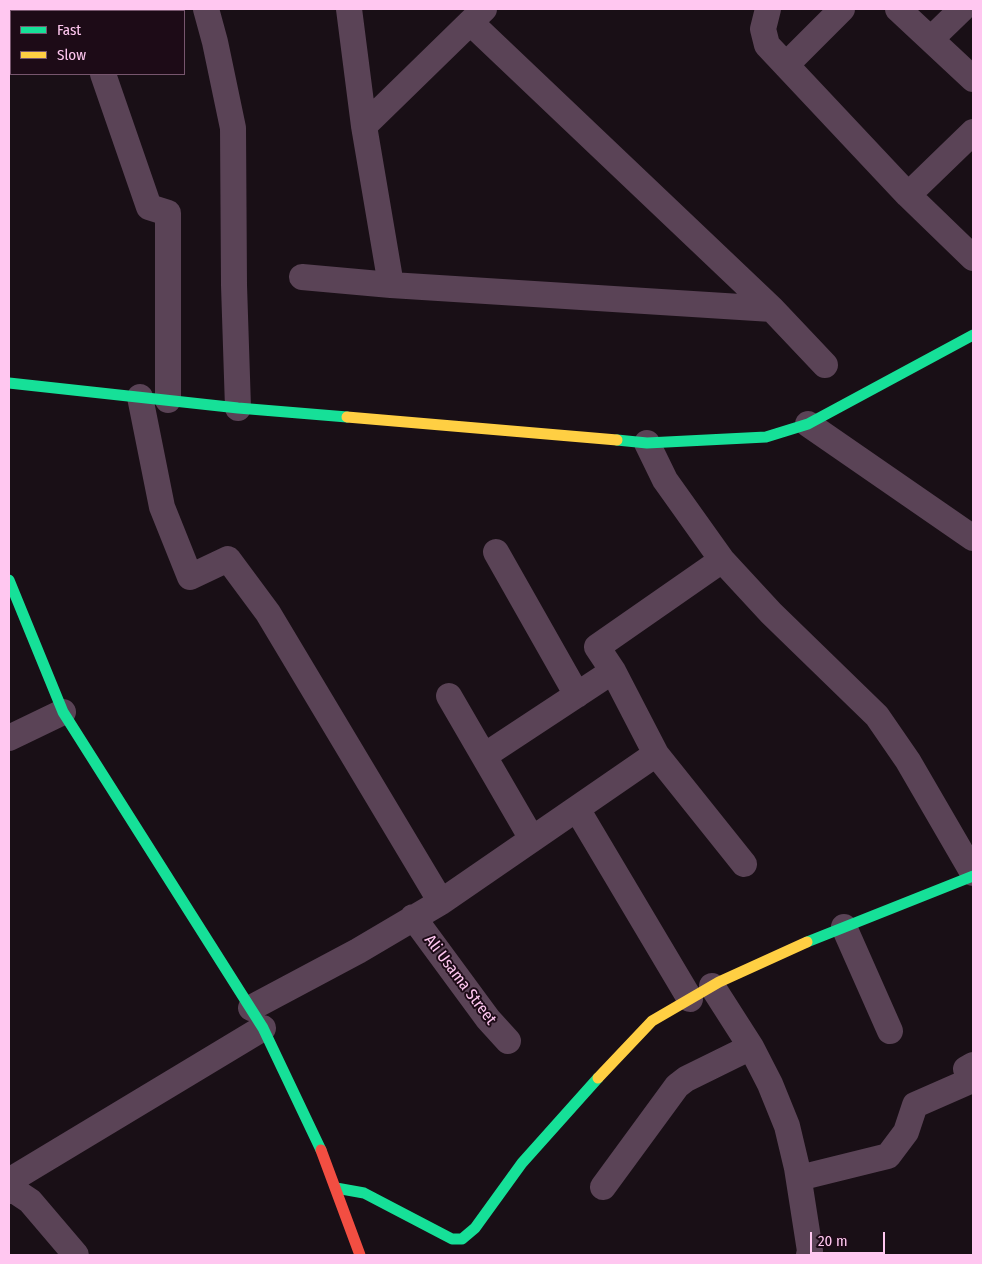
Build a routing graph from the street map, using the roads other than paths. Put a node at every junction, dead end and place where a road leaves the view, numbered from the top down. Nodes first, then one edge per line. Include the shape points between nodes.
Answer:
1 (206, 9) edge
2 (349, 9) edge
3 (768, 9) edge
4 (842, 9) edge
5 (898, 9) edge
6 (962, 9) edge
7 (477, 16) edge
8 (930, 39) junction
9 (786, 65) junction
10 (103, 75) edge
11 (973, 79) edge
12 (364, 126) junction
13 (973, 132) edge
14 (908, 195) junction
15 (973, 258) edge
16 (302, 277) dead end
17 (391, 285) junction
18 (772, 309) junction
19 (973, 335) edge
20 (825, 365) dead end
21 (9, 383) edge
22 (140, 397) junction
23 (168, 400) junction
24 (238, 408) junction
25 (808, 424) junction
26 (647, 443) junction
27 (973, 538) edge
28 (496, 552) dead end
29 (722, 560) junction
30 (9, 580) edge
31 (613, 671) junction
32 (577, 695) junction
33 (449, 696) dead end
34 (64, 712) junction
35 (9, 738) edge
36 (656, 754) junction
37 (484, 756) junction
38 (578, 808) junction
39 (532, 839) junction
40 (744, 864) dead end
41 (973, 875) edge
42 (441, 902) junction
43 (413, 917) junction
44 (844, 927) junction
45 (712, 986) junction
46 (690, 999) junction
47 (257, 1018) junction
48 (890, 1030) dead end
49 (508, 1041) dead end
50 (751, 1047) junction
51 (973, 1048) edge
52 (973, 1053) edge
53 (973, 1066) edge
54 (799, 1178) junction
55 (9, 1181) edge
56 (604, 1187) dead end
57 (336, 1188) junction
58 (9, 1190) edge
59 (76, 1255) edge
60 (360, 1255) edge
61 (809, 1255) edge

1 - 24 street via 233,128
2 - 12 street
3 - 9 street via 763,29 767,45
4 - 9 street
5 - 8 street
6 - 8 street
7 - 12 street
7 - 18 street
8 - 11 street
9 - 14 street
10 - 23 street via 149,207 168,213
12 - 17 street
13 - 14 street
14 - 15 street
16 - 17 street
17 - 18 street
18 - 20 street
19 - 25 street
21 - 22 street
22 - 23 street
22 - 42 street via 162,507 190,578 228,559 268,613
23 - 24 street
24 - 26 street
25 - 26 street via 766,437
25 - 27 street
26 - 29 street via 665,480
28 - 32 street
29 - 31 street via 597,647
29 - 41 street via 876,716 908,761
30 - 34 street
31 - 32 street
31 - 36 street
32 - 37 street
33 - 37 street
34 - 35 street
34 - 47 street
36 - 38 street
36 - 40 street
37 - 39 street
38 - 39 street
38 - 46 street
39 - 42 street
41 - 44 street
42 - 43 street
43 - 47 street
43 - 49 street, Ali Usama Street
44 - 45 street
44 - 48 street
45 - 46 street
45 - 50 street
46 - 57 street via 652,1021 623,1050 522,1163 475,1228 462,1239 452,1239 364,1192
47 - 55 street
47 - 57 street via 327,1162
50 - 54 street via 787,1126
50 - 56 street via 677,1086
51 - 52 street
53 - 54 street via 966,1069 972,1080 915,1105 906,1132 888,1156
54 - 61 street
57 - 60 street
58 - 59 street via 15,1190 30,1201

